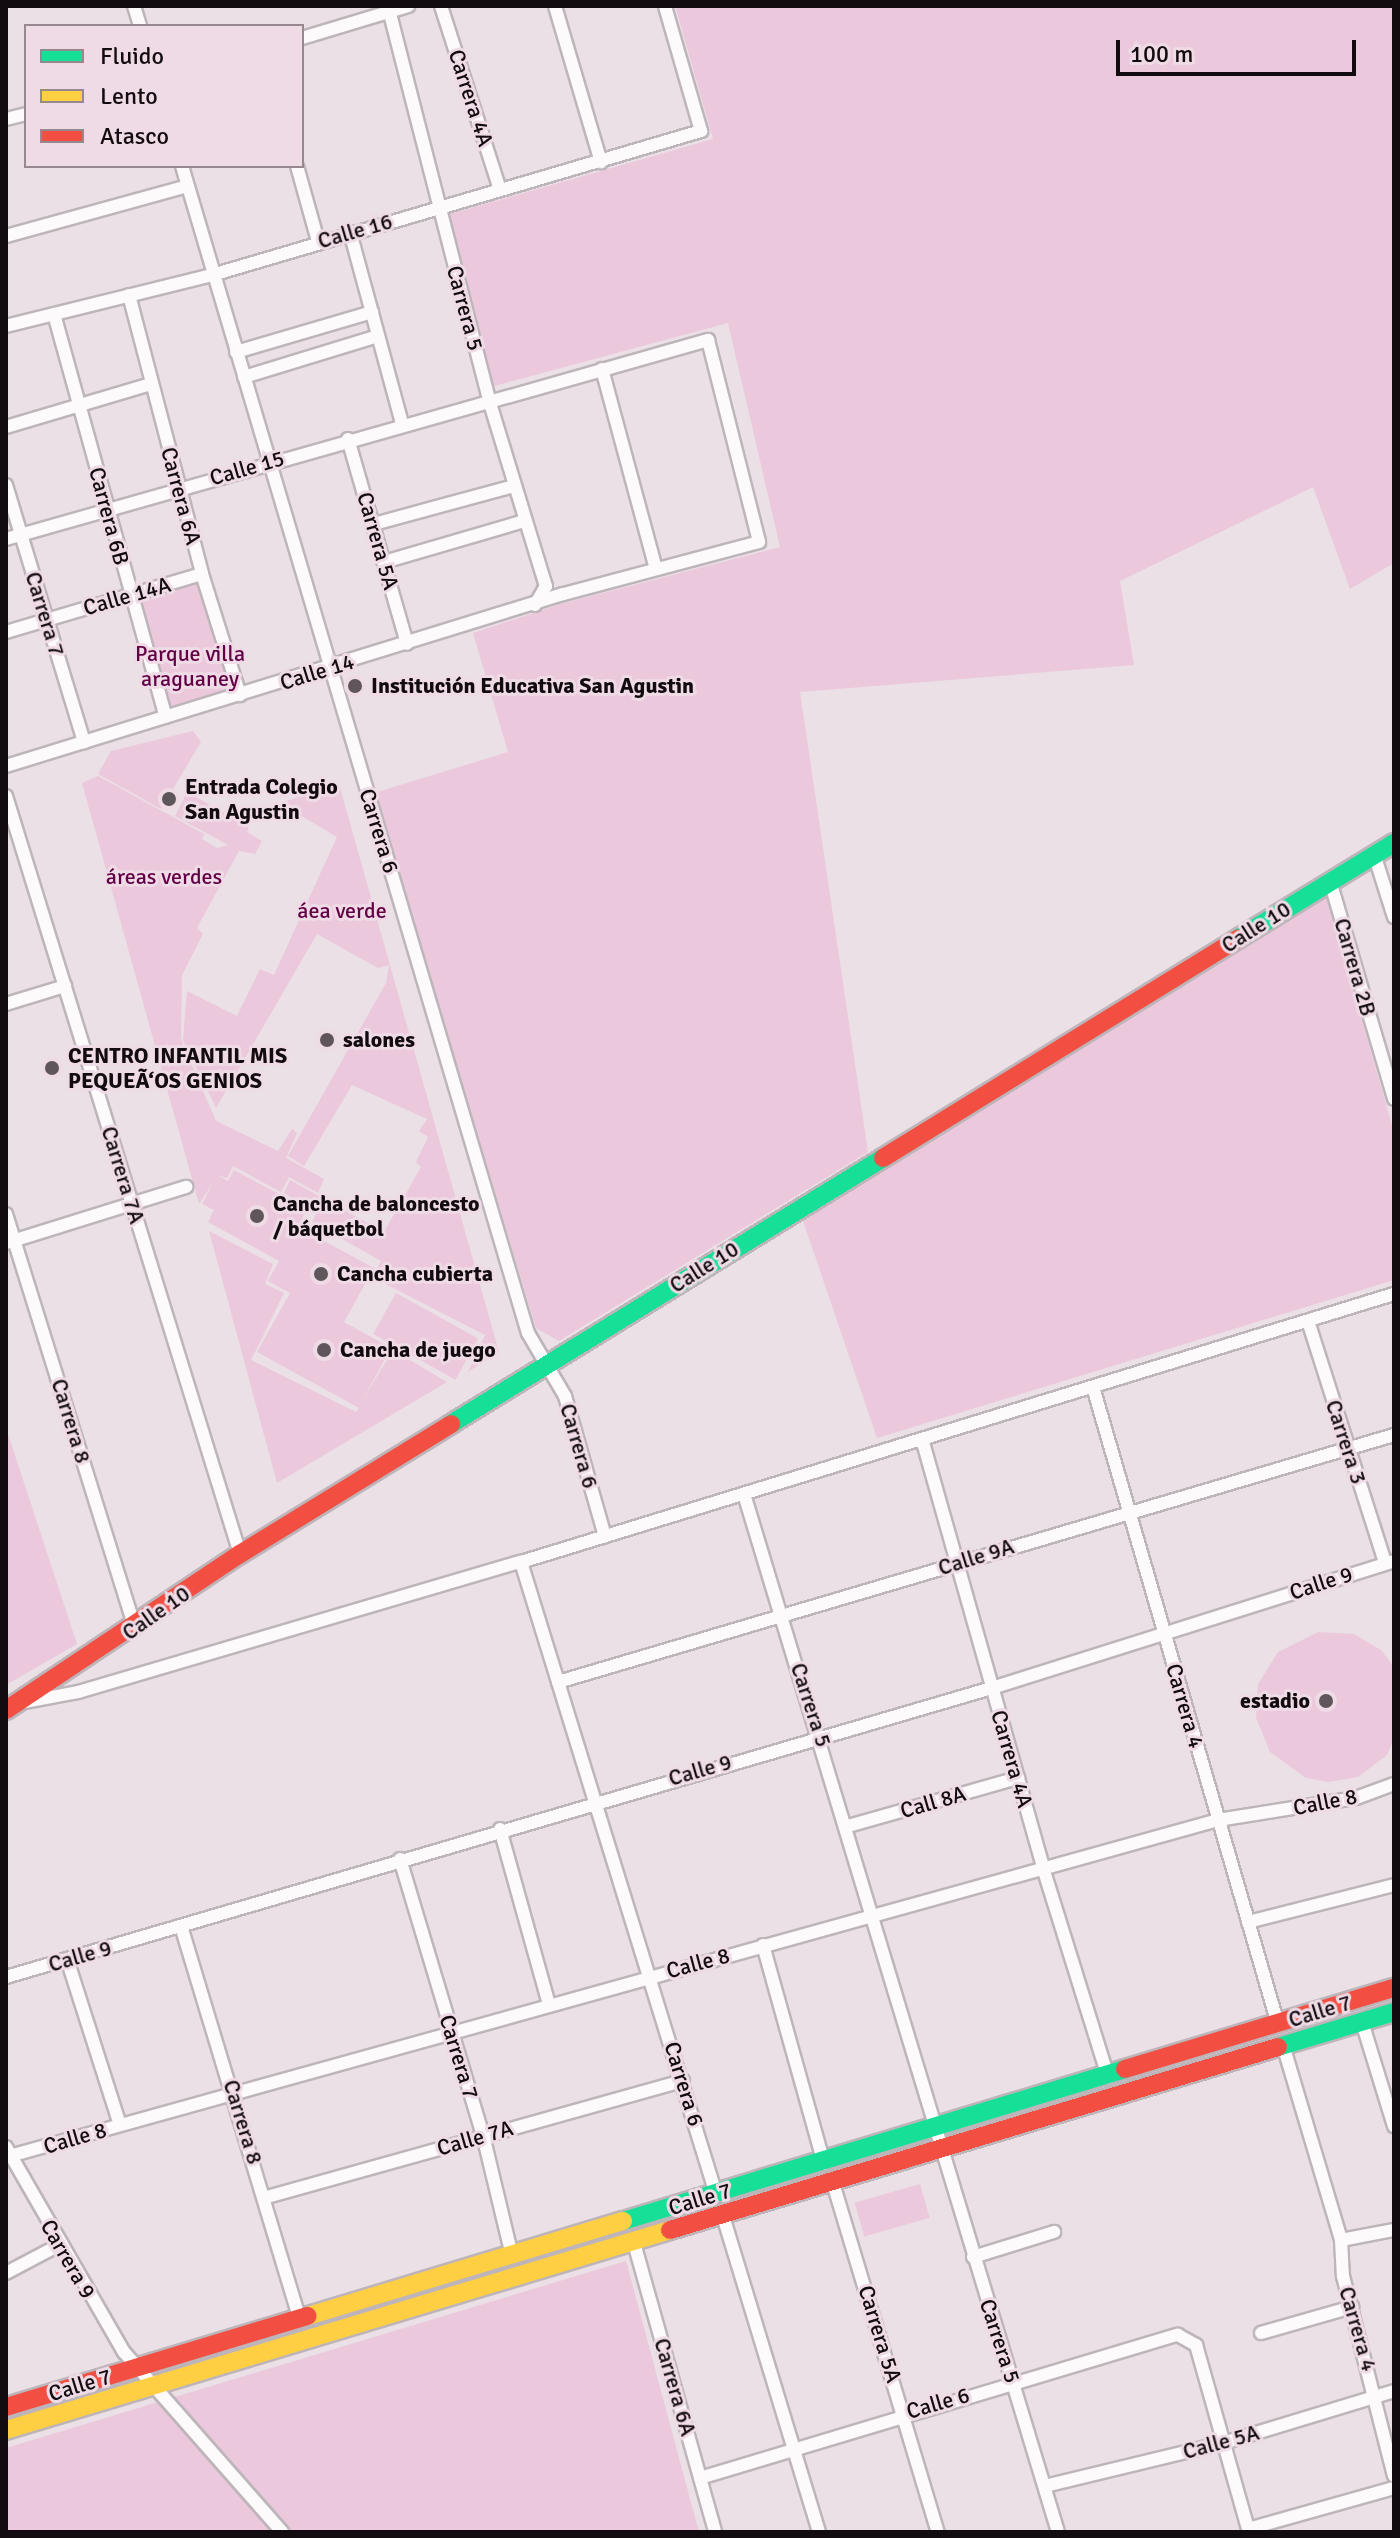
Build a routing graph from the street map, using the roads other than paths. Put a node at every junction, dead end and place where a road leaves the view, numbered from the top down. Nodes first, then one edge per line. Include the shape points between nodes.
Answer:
1 (408, 6) edge
2 (441, 6) edge
3 (555, 6) edge
4 (665, 6) edge
5 (388, 8) edge
6 (304, 37) edge
7 (601, 162) junction
8 (182, 168) edge
9 (298, 168) edge
10 (187, 186) junction
11 (500, 190) junction
12 (438, 208) junction
13 (350, 232) junction
14 (6, 236) edge
15 (318, 241) junction
16 (212, 275) junction
17 (129, 295) junction
18 (372, 312) junction
19 (54, 314) junction
20 (6, 326) edge
21 (378, 336) junction
22 (236, 352) junction
23 (602, 369) junction
24 (244, 377) junction
25 (151, 384) junction
26 (489, 400) junction
27 (81, 405) junction
28 (402, 424) junction
29 (6, 427) edge
30 (348, 439) junction
31 (268, 462) junction
32 (6, 485) edge
33 (514, 486) junction
34 (179, 488) junction
35 (106, 510) junction
36 (524, 521) junction
37 (374, 524) junction
38 (20, 535) junction
39 (6, 539) edge
40 (384, 562) junction
41 (656, 569) junction
42 (202, 574) junction
43 (130, 595) junction
44 (535, 605) junction
45 (46, 620) junction
46 (6, 632) edge
47 (407, 644) junction
48 (330, 668) junction
49 (240, 695) junction
50 (166, 717) junction
51 (84, 742) junction
52 (6, 766) edge
53 (6, 796) edge
54 (1394, 843) edge
55 (1374, 854) junction
56 (1330, 881) junction
57 (1394, 917) edge
58 (65, 986) junction
59 (6, 1004) edge
60 (1394, 1099) edge
61 (186, 1187) dead end
62 (132, 1203) junction
63 (6, 1214) edge
64 (10, 1242) edge
65 (1394, 1294) edge
66 (1308, 1321) junction
67 (546, 1365) junction
68 (1093, 1387) junction
69 (1394, 1435) edge
70 (922, 1439) junction
71 (1349, 1448) junction
72 (744, 1494) junction
73 (1129, 1510) junction
74 (605, 1536) junction
75 (240, 1554) junction
76 (521, 1562) junction
77 (1390, 1562) edge
78 (957, 1563) junction
79 (781, 1613) junction
80 (135, 1628) junction
81 (1164, 1633) junction
82 (558, 1682) junction
83 (992, 1688) junction
84 (14, 1706) edge
85 (821, 1734) junction
86 (1018, 1778) junction
87 (1394, 1784) edge
88 (594, 1801) junction
89 (1218, 1820) junction
90 (848, 1826) junction
91 (500, 1829) junction
92 (400, 1859) junction
93 (1044, 1871) junction
94 (1394, 1885) edge
95 (874, 1918) junction
96 (1248, 1922) junction
97 (181, 1926) junction
98 (763, 1945) junction
99 (67, 1959) junction
100 (651, 1975) junction
101 (6, 1977) edge
102 (1394, 1988) edge
103 (549, 2005) junction
104 (1394, 2012) edge
105 (1362, 2022) junction
106 (1278, 2024) junction
107 (452, 2035) junction
108 (1283, 2045) junction
109 (1108, 2077) junction
110 (683, 2081) junction
111 (235, 2094) junction
112 (120, 2125) junction
113 (1394, 2126) edge
114 (935, 2130) junction
115 (483, 2135) junction
116 (940, 2150) junction
117 (7, 2153) edge
118 (824, 2164) junction
119 (833, 2183) junction
120 (716, 2194) junction
121 (267, 2197) junction
122 (723, 2216) junction
123 (1394, 2230) edge
124 (1054, 2232) dead end
125 (1341, 2240) junction
126 (634, 2243) junction
127 (59, 2245) junction
128 (512, 2256) junction
129 (973, 2257) junction
130 (6, 2273) edge
131 (1352, 2307) junction
132 (300, 2320) junction
133 (1261, 2333) dead end
134 (136, 2367) junction
135 (1014, 2381) junction
136 (152, 2386) junction
137 (1394, 2391) edge
138 (1377, 2397) junction
139 (6, 2407) edge
140 (904, 2413) junction
141 (6, 2430) edge
142 (1223, 2443) junction
143 (794, 2446) junction
144 (1394, 2476) edge
145 (700, 2478) junction
146 (1045, 2486) junction
147 (1394, 2488) edge
148 (1248, 2530) edge
149 (282, 2532) edge
150 (715, 2532) edge
151 (819, 2532) edge
152 (938, 2532) edge
153 (1058, 2532) edge

1 - 5 street
2 - 11 street, Carrera 4A
3 - 7 street
4 - 7 street, Calle 16 via 701,131
5 - 6 street
5 - 12 street, Carrera 5
7 - 11 street, Calle 16
8 - 10 street, Carrera 6
9 - 15 street
10 - 14 street
10 - 16 street, Carrera 6
11 - 12 street, Calle 16
12 - 13 street, Calle 16
12 - 26 street, Carrera 5
13 - 15 street, Calle 16
13 - 18 street
15 - 16 street, Calle 16
16 - 17 street, Calle 16
16 - 22 street, Carrera 6
17 - 19 street, Calle 16
17 - 25 street, Carrera 6A
18 - 21 street
18 - 22 street
19 - 20 street, Calle 16
19 - 27 street, Carrera 6B
21 - 24 street
21 - 28 street
22 - 24 street, Carrera 6
23 - 26 street, Calle 15
23 - 41 street
23 - 41 street, Calle 15 via 708,340 759,542
24 - 31 street, Carrera 6
25 - 27 street
25 - 34 street, Carrera 6A
26 - 28 street, Calle 15
26 - 33 street, Carrera 5
27 - 29 street
27 - 35 street, Carrera 6B
28 - 30 street, Calle 15
30 - 31 street, Calle 15
30 - 37 street, Carrera 5A
31 - 34 street, Calle 15
31 - 48 street, Carrera 6
32 - 38 street, Carrera 7
33 - 36 street, Carrera 5
33 - 37 street
34 - 35 street, Calle 15
34 - 42 street, Carrera 6A
35 - 38 street, Calle 15
35 - 43 street, Carrera 6B
36 - 40 street
36 - 44 street, Carrera 5 via 546,586
37 - 40 street, Carrera 5A
38 - 39 street, Calle 15
38 - 45 street, Carrera 7
40 - 47 street, Carrera 5A
41 - 44 street, Calle 14
42 - 43 street, Calle 14A
42 - 49 street, Carrera 6A
43 - 45 street, Calle 14A
43 - 50 street, Carrera 6B
44 - 47 street, Calle 14
45 - 46 street, Calle 14A
45 - 51 street, Carrera 7
47 - 48 street, Calle 14
48 - 49 street, Calle 14
48 - 67 street, Carrera 6 via 528,1333
49 - 50 street, Calle 14
50 - 51 street, Calle 14
51 - 52 street, Calle 14
53 - 58 street, Carrera 7A
54 - 55 main road, Calle 10
55 - 56 main road, Calle 10
55 - 57 street
56 - 60 street, Carrera 2B
56 - 67 main road, Calle 10
58 - 59 street
58 - 62 street, Carrera 7A
61 - 62 street
62 - 64 street
62 - 75 street, Carrera 7A
63 - 64 street, Carrera 8
64 - 80 street, Carrera 8
65 - 66 street, Calle 10
66 - 68 street, Calle 10
66 - 71 street, Carrera 3
67 - 74 street, Carrera 6 via 565,1396
67 - 75 main road, Calle 10
68 - 70 street, Calle 10
68 - 73 street, Carrera 4
69 - 71 street, Calle 9A
70 - 72 street, Calle 10
70 - 78 street, Carrera 4A
71 - 73 street, Calle 9A
71 - 77 street, Carrera 3
72 - 74 street, Calle 10
72 - 79 street, Carrera 5
73 - 78 street, Calle 9A
73 - 81 street, Carrera 4
74 - 76 street, Calle 10
75 - 80 main road, Calle 10
76 - 82 street, Carrera 6
76 - 84 street, Calle 10 via 78,1692
77 - 81 street, Calle 9
78 - 79 street, Calle 9A
78 - 83 street, Carrera 4A
79 - 82 street, Calle 9A
79 - 85 street, Carrera 5
80 - 84 main road, Calle 10
81 - 83 street, Calle 9
81 - 89 street, Carrera 4
82 - 88 street, Carrera 6
83 - 85 street, Calle 9
83 - 86 street, Carrera 4A
85 - 88 street, Calle 9
85 - 90 street, Carrera 5
86 - 90 street, Call 8A
86 - 93 street, Carrera 4A
87 - 89 street, Calle 8 via 1356,1798
88 - 91 street, Calle 9
88 - 100 street, Carrera 6
89 - 93 street, Calle 8
89 - 96 street, Carrera 4
90 - 95 street, Carrera 5
91 - 92 street, Calle 9
91 - 103 street
92 - 97 street, Calle 9
92 - 107 street, Carrera 7
93 - 95 street, Calle 8
93 - 109 street, Carrera 4A
94 - 96 street
95 - 98 street, Calle 8
95 - 114 street
96 - 106 street, Carrera 4
97 - 99 street, Calle 9
97 - 111 street, Carrera 8
98 - 100 street, Calle 8
98 - 118 street
99 - 101 street, Calle 9
99 - 112 street
100 - 103 street, Calle 8
100 - 110 street, Carrera 6
102 - 106 main road, Calle 7
103 - 107 street, Calle 8
104 - 105 main road, Calle 7
105 - 108 main road, Calle 7
105 - 113 street
106 - 109 main road, Calle 7
107 - 111 street, Calle 8
107 - 115 street, Carrera 7
108 - 116 main road, Calle 7
108 - 125 street, Carrera 4
109 - 114 main road, Calle 7
110 - 115 street, Calle 7A
110 - 120 street, Carrera 6
111 - 112 street, Calle 8
111 - 121 street, Carrera 8
112 - 117 street, Calle 8
114 - 116 street
114 - 118 main road, Calle 7
115 - 121 street, Calle 7A
115 - 128 street, Carrera 7
116 - 119 main road, Calle 7
116 - 129 street, Carrera 5
117 - 127 street, Carrera 9
118 - 120 main road, Calle 7
119 - 122 main road, Calle 7
119 - 140 street, Carrera 5A
120 - 128 main road, Calle 7
121 - 132 street, Carrera 8
122 - 126 main road, Calle 7
122 - 143 street
123 - 125 street
124 - 129 street
125 - 131 street, Carrera 4
126 - 136 main road, Calle 7
126 - 145 street, Carrera 6A
127 - 130 street
127 - 134 street, Carrera 9
128 - 132 main road, Calle 7
129 - 135 street, Carrera 5
131 - 133 street
131 - 138 street, Carrera 4
132 - 134 main road, Calle 7
134 - 136 street, Carrera 9
134 - 139 main road, Calle 7
135 - 140 street, Calle 6
135 - 142 street, Calle 6 via 1178,2335 1196,2345
135 - 146 street, Carrera 5
136 - 141 main road, Calle 7
136 - 149 street, Carrera 9
137 - 138 street, Calle 5A
138 - 142 street, Calle 5A
138 - 144 street, Carrera 4
140 - 143 street, Calle 6
140 - 152 street, Carrera 5A
142 - 146 street, Calle 5A
142 - 148 street
143 - 145 street, Calle 6
143 - 151 street
145 - 150 street, Carrera 6A
146 - 153 street, Carrera 5
147 - 148 street

